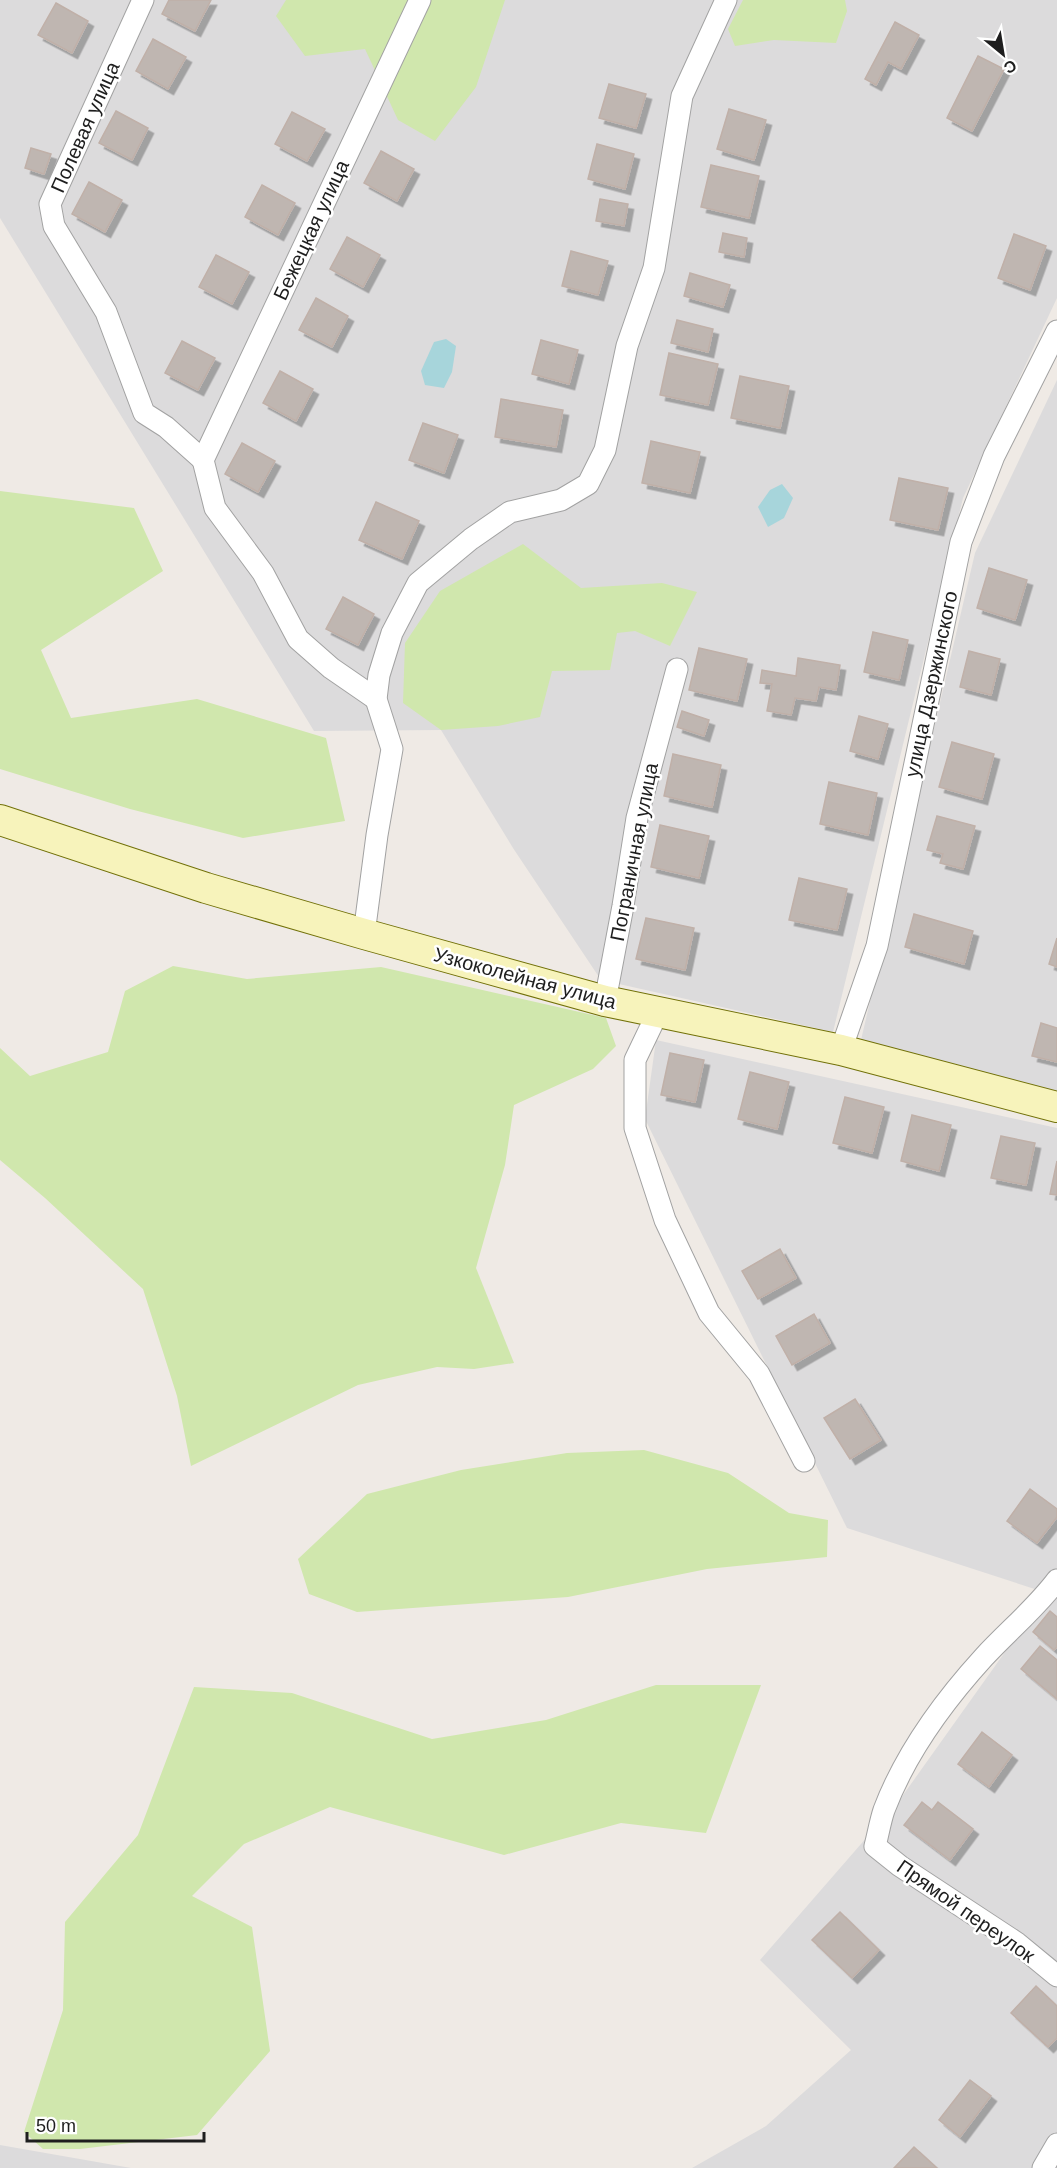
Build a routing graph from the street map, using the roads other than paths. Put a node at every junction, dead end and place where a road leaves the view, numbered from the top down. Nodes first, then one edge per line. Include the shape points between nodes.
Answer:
1 (143, 0) edge
2 (420, 0) edge
3 (726, 0) edge
4 (1057, 331) edge
5 (203, 460) junction
6 (677, 669) dead end
7 (376, 699) junction
8 (0, 820) edge
9 (364, 934) junction
10 (605, 1001) junction
11 (658, 1012) junction
12 (841, 1050) junction
13 (1057, 1107) edge
14 (804, 1461) dead end
15 (1057, 1580) edge
16 (1057, 1976) edge
17 (1057, 2144) edge
18 (1043, 2168) edge

1 - 5 street, Полевая улица via 50,204 54,226 106,312 144,413
2 - 5 street, Бежецкая улица
3 - 7 street via 682,96 654,268 627,346 605,450 588,484 561,500 510,512 418,583 392,633
4 - 12 street, улица Дзержинского via 994,456 961,542 877,946
5 - 7 street via 215,508 263,573 298,639
6 - 10 street, Пограничная улица via 637,818
7 - 9 street via 392,749
8 - 9 street, Узкоколейная улица via 206,888
9 - 10 street, Узкоколейная улица
10 - 11 street, Узкоколейная улица
11 - 12 street, Узкоколейная улица
11 - 14 street via 635,1060 635,1128 665,1220 709,1313 759,1374
12 - 13 street, Узкоколейная улица
15 - 16 street, Прямой переулок via 932,1718 883,1812 875,1846 1017,1943
17 - 18 street

